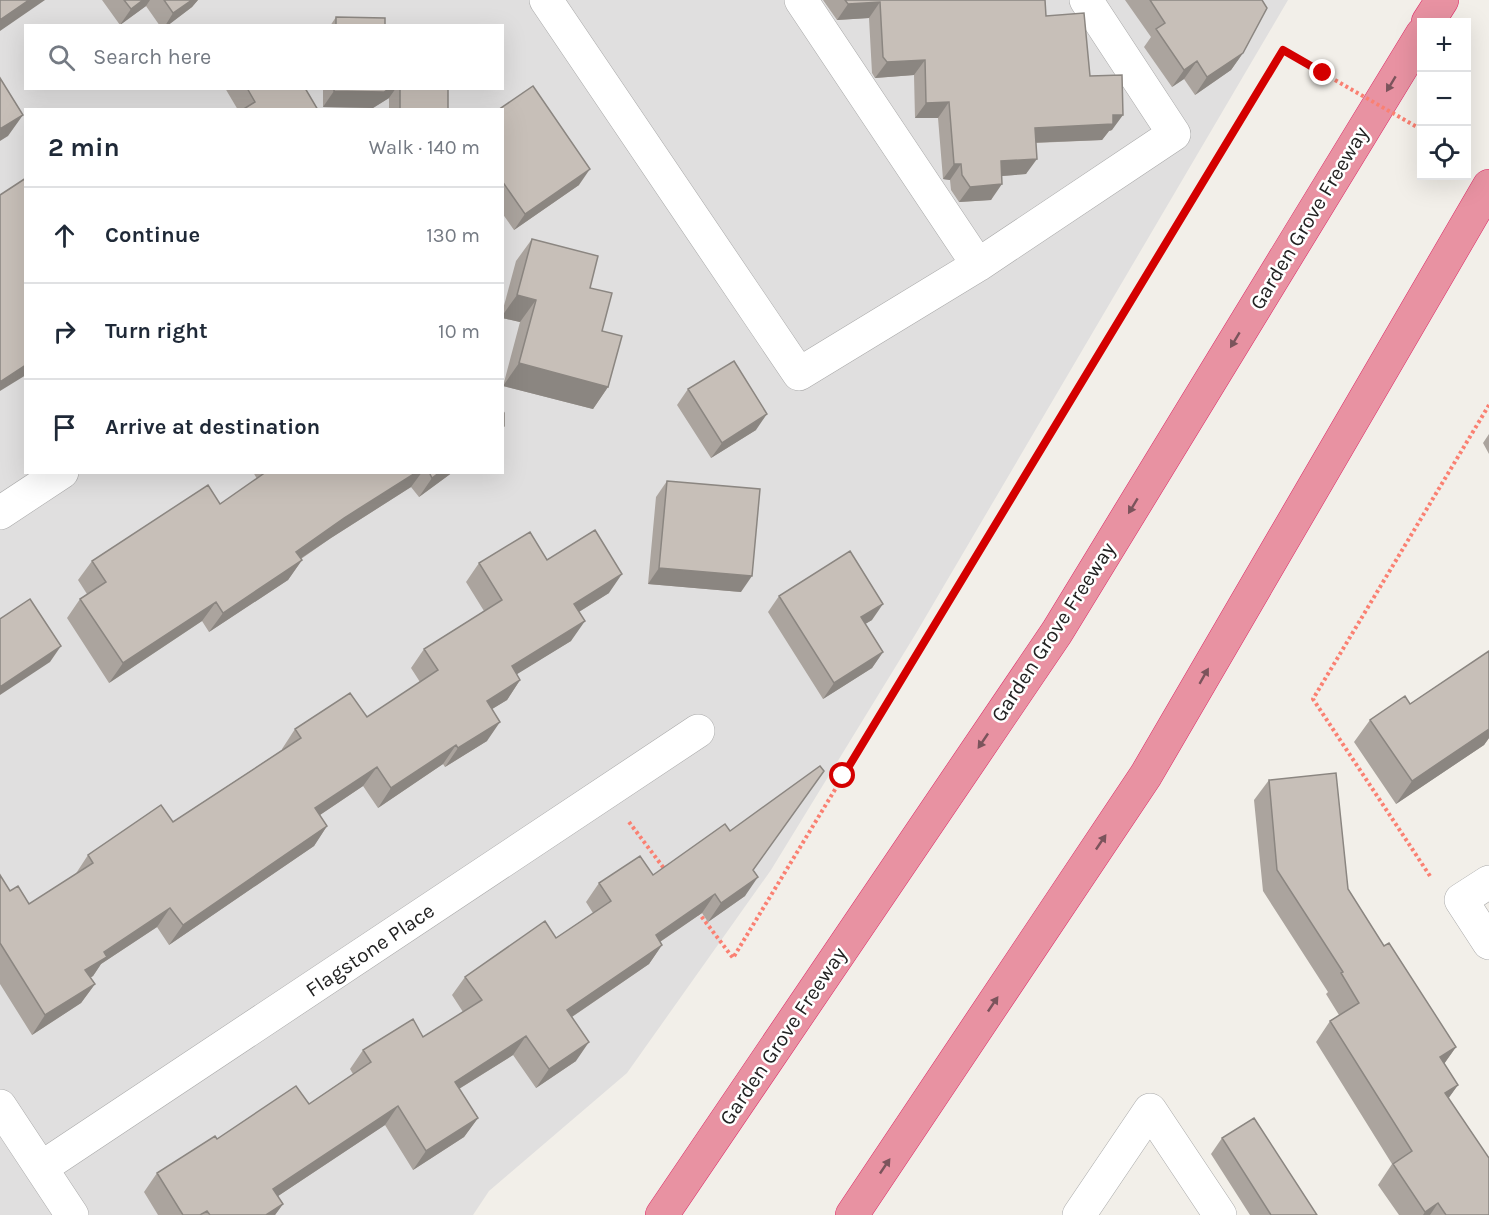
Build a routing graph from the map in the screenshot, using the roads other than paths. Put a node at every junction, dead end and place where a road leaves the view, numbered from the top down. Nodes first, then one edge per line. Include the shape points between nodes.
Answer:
1 (546, 0) edge
2 (801, 0) edge
3 (1086, 0) edge
4 (1442, 0) edge
5 (1431, 18) edge
6 (1417, 42) edge
7 (1489, 186) edge
8 (978, 265) junction
9 (59, 474) edge
10 (0, 513) edge
11 (698, 731) dead end
12 (1489, 882) edge
13 (1489, 943) edge
14 (0, 1106) edge
15 (41, 1168) junction
16 (72, 1215) edge
17 (662, 1215) edge
18 (852, 1215) edge
19 (1079, 1215) edge
20 (1220, 1215) edge

1 - 8 street via 799,374
2 - 8 street
3 - 8 street via 1174,134
4 - 5 highway
6 -> 17 highway, Garden Grove Freeway via 1057,632
18 -> 7 highway via 1146,775
9 - 10 street
11 - 15 street, Flagstone Place
12 - 13 street via 1461,900
14 - 15 street
15 - 16 street
19 - 20 street via 1150,1110

